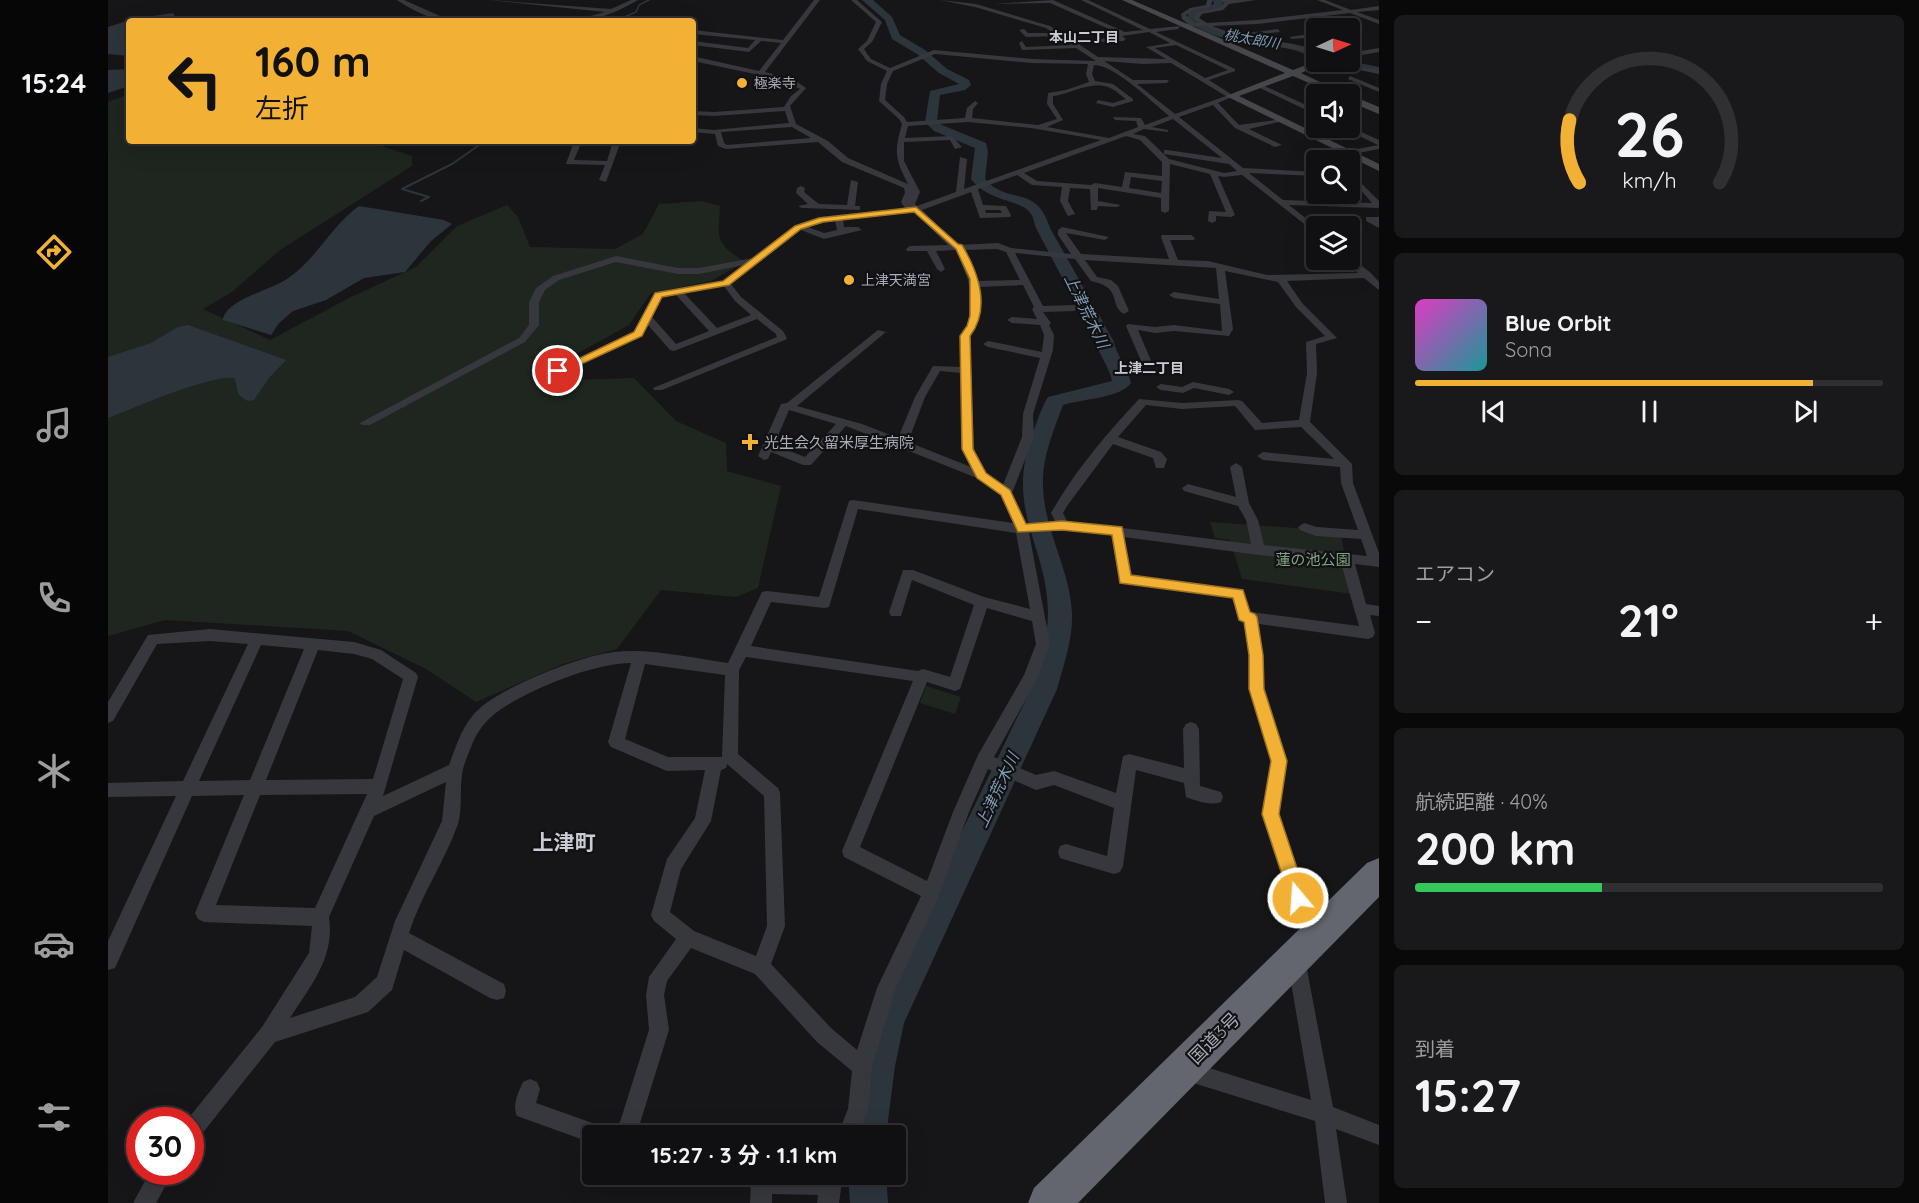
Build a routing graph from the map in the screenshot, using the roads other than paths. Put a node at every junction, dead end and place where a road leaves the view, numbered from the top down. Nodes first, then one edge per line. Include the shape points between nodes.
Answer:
1 (400, 0) edge
2 (492, 0) edge
3 (635, 0) edge
4 (818, 0) edge
5 (854, 0) edge
6 (943, 0) edge
7 (990, 0) edge
8 (1050, 0) edge
9 (1084, 0) edge
10 (1118, 0) edge
11 (1126, 0) edge
12 (1210, 0) edge
13 (1253, 0) edge
14 (1345, 0) edge
15 (1323, 1) edge
16 (1225, 2) edge
17 (997, 4) junction
18 (1379, 8) edge
19 (614, 11) junction
20 (1351, 11) junction
21 (1016, 17) junction
22 (440, 18) edge
23 (586, 18) edge
24 (1378, 21) edge
25 (1257, 22) junction
26 (1206, 25) junction
27 (1185, 26) junction
28 (1022, 30) dead end
29 (1148, 31) junction
30 (1278, 31) junction
31 (696, 32) edge
32 (1059, 34) junction
33 (1125, 34) junction
34 (1306, 35) edge
35 (1292, 37) junction
36 (759, 39) junction
37 (1226, 40) junction
38 (785, 42) junction
39 (1302, 42) dead end
40 (696, 44) edge
41 (1075, 44) junction
42 (1175, 44) junction
43 (1306, 49) edge
44 (994, 50) dead end
45 (1379, 50) edge
46 (1360, 53) edge
47 (1306, 55) edge
48 (696, 59) edge
49 (1102, 61) junction
50 (1172, 61) junction
51 (718, 62) junction
52 (1091, 62) junction
53 (1360, 65) edge
54 (696, 67) edge
55 (1360, 67) edge
56 (1369, 68) junction
57 (1379, 68) edge
58 (1306, 69) edge
59 (890, 70) junction
60 (761, 73) junction
61 (1291, 75) junction
62 (1204, 80) junction
63 (1167, 81) dead end
64 (1131, 82) junction
65 (1093, 83) junction
66 (1310, 84) edge
67 (1315, 84) edge
68 (1260, 86) junction
69 (1379, 90) edge
70 (1231, 96) junction
71 (1098, 102) dead end
72 (1214, 102) junction
73 (975, 103) dead end
74 (1360, 105) edge
75 (1306, 108) edge
76 (787, 110) junction
77 (696, 113) edge
78 (1379, 113) edge
79 (714, 114) junction
80 (1173, 116) junction
81 (1115, 118) dead end
82 (968, 120) junction
83 (1281, 120) junction
84 (905, 124) junction
85 (793, 125) junction
86 (1142, 127) junction
87 (1037, 128) junction
88 (1242, 128) junction
89 (696, 130) edge
90 (718, 131) junction
91 (1167, 131) dead end
92 (1125, 134) junction
93 (1360, 135) edge
94 (816, 140) junction
95 (901, 140) junction
96 (1111, 140) junction
97 (577, 144) edge
98 (616, 144) edge
99 (1278, 145) dead end
100 (1379, 145) edge
101 (958, 147) dead end
102 (1156, 150) junction
103 (1342, 150) edge
104 (1360, 151) edge
105 (963, 159) dead end
106 (1360, 159) edge
107 (1166, 161) junction
108 (610, 163) junction
109 (1233, 163) junction
110 (1379, 168) edge
111 (1244, 171) junction
112 (1019, 173) junction
113 (1218, 173) junction
114 (1306, 174) edge
115 (1165, 179) junction
116 (603, 180) dead end
117 (854, 182) dead end
118 (1094, 183) junction
119 (1066, 185) junction
120 (1360, 185) edge
121 (1362, 187) joint
122 (801, 188) dead end
123 (974, 189) junction
124 (1125, 189) junction
125 (960, 194) junction
126 (1164, 196) junction
127 (1283, 202) junction
128 (1117, 205) dead end
129 (802, 206) dead end
130 (816, 206) junction
131 (1379, 206) edge
132 (980, 207) dead end
133 (851, 208) junction
134 (913, 210) junction
135 (1165, 211) dead end
136 (878, 214) junction
137 (1071, 214) dead end
138 (838, 217) junction
139 (1379, 219) edge
140 (1212, 221) dead end
141 (1306, 222) edge
142 (1379, 226) edge
143 (801, 227) junction
144 (841, 230) junction
145 (858, 230) dead end
146 (1105, 237) dead end
147 (1191, 238) dead end
148 (957, 247) junction
149 (930, 248) junction
150 (910, 249) dead end
151 (1009, 250) junction
152 (1077, 256) junction
153 (755, 260) junction
154 (1174, 261) junction
155 (1220, 267) junction
156 (941, 269) dead end
157 (1360, 269) edge
158 (1379, 273) edge
159 (1366, 274) junction
160 (1281, 279) junction
161 (1026, 282) junction
162 (726, 284) junction
163 (975, 284) junction
164 (1379, 287) edge
165 (678, 292) junction
166 (1174, 295) dead end
167 (1224, 302) junction
168 (1074, 308) dead end
169 (1040, 309) junction
170 (1124, 311) dead end
171 (759, 315) junction
172 (647, 318) junction
173 (1012, 320) dead end
174 (1046, 323) junction
175 (716, 332) junction
176 (881, 332) dead end
177 (988, 344) dead end
178 (1045, 356) junction
179 (1147, 363) dead end
180 (961, 370) dead end
181 (558, 371) dead end
182 (1161, 387) dead end
183 (658, 388) dead end
184 (1229, 392) dead end
185 (789, 407) junction
186 (844, 422) junction
187 (366, 423) dead end
188 (1304, 423) junction
189 (1111, 439) junction
190 (901, 444) junction
191 (1263, 456) dead end
192 (1346, 464) junction
193 (1160, 465) dead end
194 (1236, 467) dead end
195 (981, 476) junction
196 (1188, 488) dead end
197 (1006, 493) junction
198 (1243, 503) junction
199 (1062, 525) junction
200 (1304, 526) dead end
201 (1022, 529) junction
202 (1117, 531) junction
203 (1366, 535) junction
204 (1259, 550) junction
205 (1347, 560) junction
206 (1377, 562) edge
207 (982, 602) junction
208 (1360, 608) junction
209 (1379, 611) edge
210 (896, 612) dead end
211 (1039, 617) junction
212 (1251, 617) junction
213 (256, 641) dead end
214 (314, 643) junction
215 (741, 650) junction
216 (639, 659) junction
217 (732, 670) junction
218 (921, 678) junction
219 (108, 716) edge
220 (1191, 729) dead end
221 (984, 760) junction
222 (714, 763) junction
223 (737, 763) junction
224 (454, 770) junction
225 (1192, 778) junction
226 (379, 786) junction
227 (254, 788) junction
228 (187, 789) junction
229 (108, 790) edge
230 (1215, 797) dead end
231 (1122, 803) junction
232 (369, 810) junction
233 (1066, 852) dead end
234 (1379, 874) edge
235 (932, 892) junction
236 (320, 917) junction
237 (399, 937) junction
238 (688, 938) junction
239 (1304, 949) junction
240 (108, 961) edge
241 (761, 967) junction
242 (496, 991) dead end
243 (269, 1034) junction
244 (862, 1067) junction
245 (1182, 1069) junction
246 (530, 1089) dead end
247 (1324, 1114) junction
248 (204, 1115) edge
249 (629, 1125) edge
250 (852, 1125) edge
251 (582, 1129) edge
252 (1379, 1135) edge
253 (154, 1185) edge
254 (830, 1188) edge
255 (144, 1203) edge
256 (761, 1203) edge
257 (1049, 1203) edge
258 (1336, 1203) edge

1 - 22 street
2 - 19 street
3 - 19 street
4 - 38 street
5 - 59 street via 879,22 861,49 863,54
6 - 21 street
7 - 17 street
8 - 17 street
8 - 33 street
9 - 29 street
10 - 27 street
11 - 27 street
12 - 27 street via 1208,6 1183,15
13 - 16 street
14 - 15 street
15 - 20 street
16 - 26 street via 1221,9 1197,16
17 - 21 street via 1016,10
18 - 20 street
19 - 23 street
20 - 24 street
20 - 25 street
21 - 32 street
25 - 26 street
25 - 30 street
26 - 27 street
26 - 37 street
27 - 29 street
27 - 37 street
27 - 61 street
28 - 32 street via 1026,35
29 - 33 street
29 - 42 street
30 - 35 street
30 - 37 street
31 - 36 street
32 - 41 street
33 - 41 street via 1116,35 1124,39
34 - 35 street
35 - 39 street
36 - 38 street
36 - 40 street via 749,50
37 - 43 street via 1287,43
37 - 47 street
37 - 61 street
38 - 60 street
41 - 44 street
41 - 49 street
42 - 50 street via 1149,47
42 - 62 street via 1233,70
45 - 46 street
48 - 51 street
49 - 50 street
49 - 52 street
49 - 64 street
50 - 62 street
51 - 54 street
51 - 60 street
52 - 59 street via 934,52
52 - 65 street via 1089,74
53 - 56 street
55 - 56 street
56 - 57 street
56 - 69 street via 1350,78
58 - 61 street
59 - 84 street via 882,101
60 - 76 street via 785,77 802,88 789,100
61 - 66 street
61 - 67 street
61 - 68 street
62 - 70 street
63 - 64 street
64 - 80 street
65 - 71 street via 1111,85 1131,100 1113,105
65 - 87 street via 1050,94 1050,104 1060,120
68 - 70 street
68 - 75 street
70 - 72 street
70 - 83 street
72 - 80 street
72 - 88 street
73 - 82 street
74 - 78 street
76 - 79 street
76 - 85 street
77 - 79 street
79 - 90 street
80 - 86 street
80 - 109 street
81 - 86 street via 1139,119
82 - 84 street
82 - 87 street
83 - 88 street
83 - 103 street
84 - 95 street
85 - 90 street
85 - 94 street
86 - 91 street
86 - 92 street
87 - 96 street
88 - 99 street
89 - 90 street
90 - 94 street via 721,144 726,147
92 - 96 street
92 - 102 street via 1142,138
93 - 100 street
94 - 134 street via 845,160 908,187 905,202
95 - 101 street via 952,138
95 - 134 street via 901,166 916,192
96 - 112 street
97 - 108 street via 569,162
98 - 108 street
100 - 104 street
102 - 107 street
102 - 109 street
105 - 125 street
106 - 110 street
107 - 113 street
107 - 115 street
108 - 116 street
109 - 111 street
111 - 113 street
111 - 114 street
111 - 127 street
112 - 119 street via 1035,183
112 - 123 street
113 - 140 street via 1213,175 1231,214 1212,213
115 - 124 street via 1128,174
115 - 126 street
117 - 133 street
118 - 119 street
118 - 124 street
118 - 128 street via 1094,205
119 - 137 street via 1064,201
120 - 121 street
121 - 131 street
122 - 130 street via 800,193
123 - 125 street
123 - 132 street
124 - 126 street
125 - 134 street
126 - 135 street
127 - 131 street
127 - 141 street
129 - 130 street
130 - 133 street
133 - 136 street via 875,209
134 - 136 street
134 - 148 street
136 - 138 street
138 - 143 street
138 - 144 street
139 - 142 street via 1369,219
143 - 144 street via 824,236
143 - 153 street
144 - 145 street
146 - 152 street via 1062,230
147 - 154 street via 1165,237
148 - 149 street
148 - 151 street via 998,246
148 - 163 street
149 - 150 street
149 - 156 street
151 - 152 street
151 - 161 street
152 - 154 street
152 - 170 street via 1094,279 1107,280 1112,285
153 - 162 street
153 - 187 street via 699,272 678,272 616,259 556,278 541,288 534,302 534,325 522,340
154 - 155 street
155 - 160 street
155 - 167 street
157 - 159 street
158 - 159 street
159 - 160 street
159 - 164 street
160 - 188 street via 1299,305 1332,338 1311,342 1312,373
161 - 163 street
161 - 169 street
162 - 165 street
162 - 171 street
163 - 195 street via 975,316 965,336 966,420 968,449
165 - 172 street via 659,295
165 - 175 street
166 - 167 street
167 - 179 street via 1226,334 1131,326
168 - 169 street
169 - 174 street
171 - 175 street
171 - 183 street via 782,338
172 - 175 street via 674,348
172 - 181 street via 638,334
173 - 174 street
174 - 178 street via 1049,335
176 - 185 street
177 - 178 street
178 - 197 street via 1028,414 1028,437
180 - 190 street via 937,368
182 - 184 street via 1183,390 1193,385
185 - 186 street
185 - 186 street via 784,406 766,452 807,462
186 - 190 street
188 - 189 street via 1259,427 1238,403 1182,406 1145,400 1120,424
188 - 192 street
189 - 193 street via 1157,455
189 - 199 street via 1062,504 1057,513
190 - 195 street
191 - 192 street
192 - 203 street via 1347,483
194 - 198 street
195 - 197 street
196 - 198 street
197 - 201 street
198 - 204 street via 1252,520
199 - 201 street
199 - 202 street
200 - 203 street via 1316,531
201 - 211 street
201 - 215 street via 853,504 824,603 767,596
202 - 204 street
202 - 212 street via 1125,579 1238,594 1244,616
203 - 206 street
204 - 205 street
205 - 206 street
205 - 208 street
207 - 210 street via 908,573
207 - 211 street
207 - 218 street via 955,685 923,675
208 - 209 street
208 - 212 street via 1368,633
211 - 221 street via 1043,644 1031,677
212 - 239 street via 1257,689 1279,761 1271,814
213 - 228 street
214 - 219 street via 210,635 153,639
214 - 226 street via 376,654 411,677
214 - 227 street
215 - 217 street
215 - 218 street
216 - 217 street
216 - 222 street via 616,742 667,764
216 - 224 street via 613,658 569,671 485,712 470,731
217 - 223 street via 730,757
218 - 235 street via 850,851
220 - 225 street
221 - 231 street via 1036,783 1054,778
221 - 235 street
222 - 223 street
222 - 238 street via 703,821 673,865 660,915
223 - 241 street via 772,793 776,926
224 - 232 street
224 - 237 street via 450,822
225 - 230 street via 1192,792
225 - 231 street via 1129,761
226 - 227 street
226 - 232 street
227 - 228 street
227 - 236 street via 204,913
228 - 229 street
228 - 240 street
231 - 233 street via 1114,866
232 - 236 street
234 - 239 highway, 国道3号
235 - 244 street via 886,988
236 - 243 street via 318,956
237 - 242 street
237 - 243 street via 385,983 361,1005
238 - 241 street
238 - 249 street via 658,977 655,995 659,1030
239 - 245 highway, 国道3号
239 - 247 street
241 - 244 street via 824,1035
243 - 248 street
244 - 250 street via 858,1109
245 - 247 street
245 - 257 highway, 国道3号
246 - 251 street via 524,1109
247 - 252 street
247 - 258 street
253 - 255 street
254 - 256 street via 762,1183

